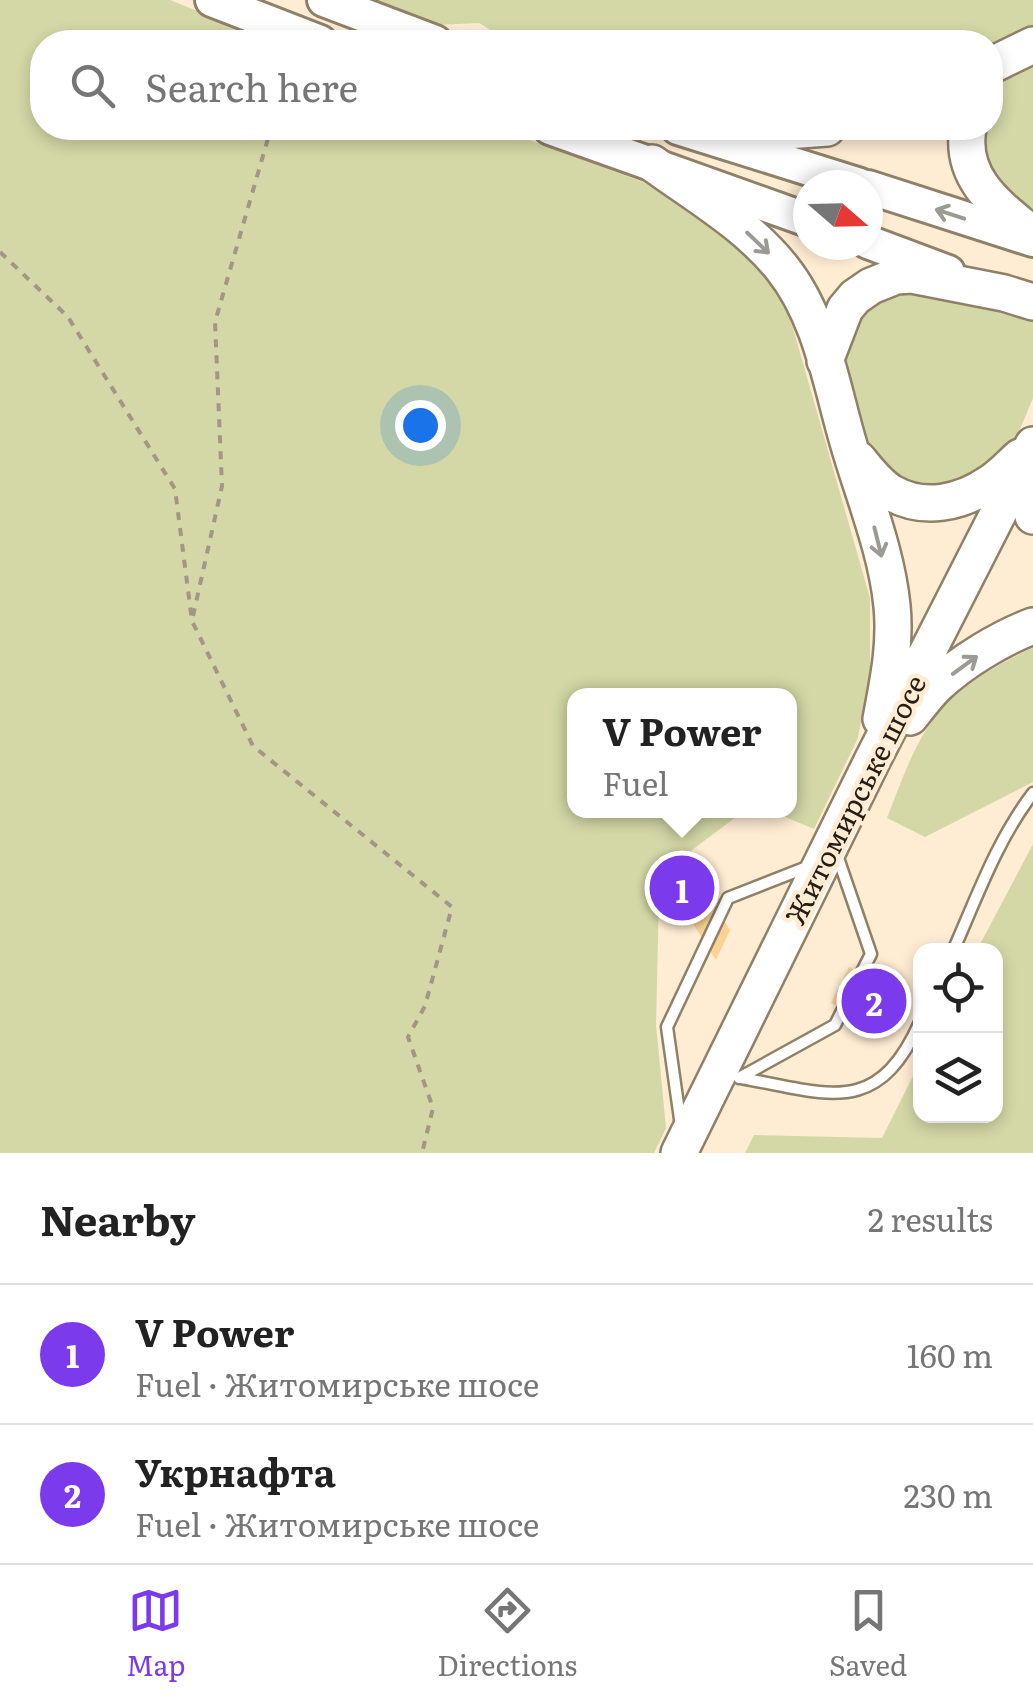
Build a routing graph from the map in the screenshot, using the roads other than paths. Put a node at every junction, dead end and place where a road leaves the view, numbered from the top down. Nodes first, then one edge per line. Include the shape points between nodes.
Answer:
1 (212, 0) edge
2 (324, 0) edge
3 (289, 30) edge
4 (403, 30) edge
5 (586, 140) edge
6 (716, 140) edge
7 (968, 140) edge
8 (652, 162) junction
9 (812, 170) edge
10 (883, 192) edge
11 (793, 214) edge
12 (1033, 237) edge
13 (883, 248) edge
14 (1019, 298) edge
15 (825, 361) junction
16 (1033, 445) edge
17 (850, 449) junction
18 (1033, 516) edge
19 (1033, 626) edge
20 (873, 759) junction
21 (1033, 793) edge
22 (827, 851) junction
23 (956, 943) edge
24 (915, 1033) edge
25 (725, 1083) junction
26 (681, 1148) edge

1 - 3 main road
2 - 4 main road
5 - 8 main road
6 - 9 main road
7 - 12 highway via 970,169 980,187
8 - 11 main road
8 -> 15 highway via 742,228 784,270
12 -> 10 main road
13 - 14 main road
14 - 15 highway via 896,276 845,310
15 - 17 highway
16 - 17 highway via 990,484 926,504 889,492
16 - 18 highway
16 - 20 highway, Житомирське шосе
17 -> 20 highway via 892,605 890,676
20 -> 19 highway via 938,684
20 - 22 highway, Житомирське шосе
21 - 23 lane via 1012,823
22 - 25 highway, Житомирське шосе
22 - 25 lane via 871,954 835,1025
22 - 26 lane via 728,898 667,1027
24 - 25 lane via 895,1067 852,1092
25 - 26 highway, Житомирське шосе

